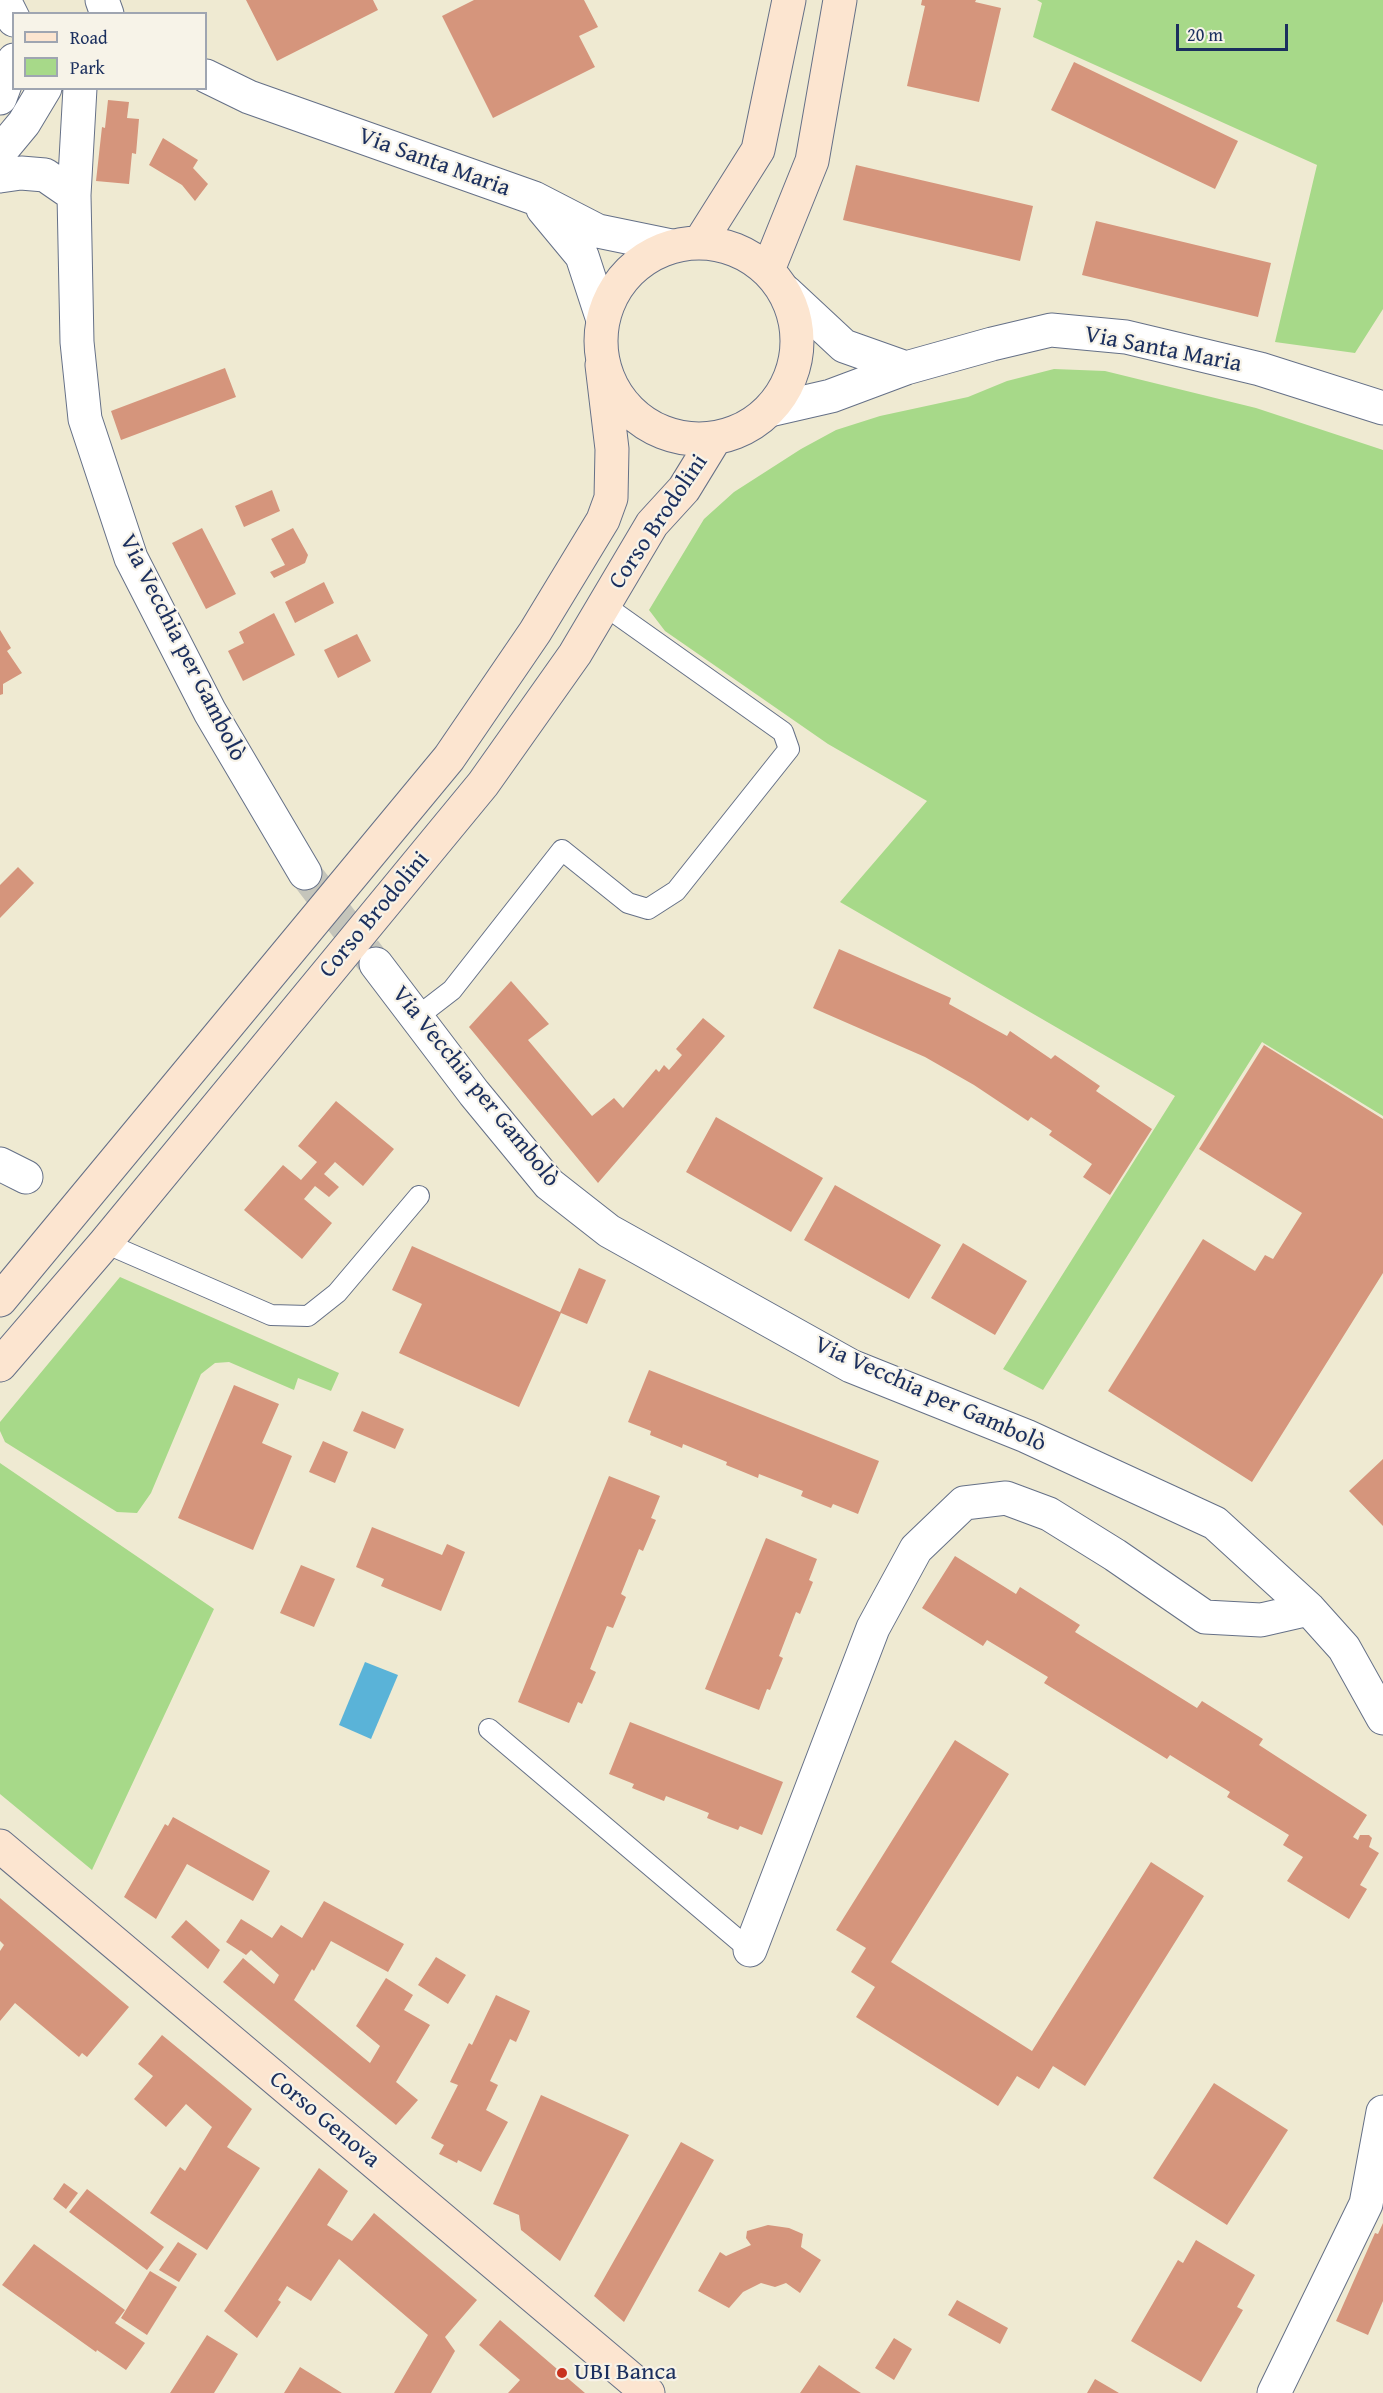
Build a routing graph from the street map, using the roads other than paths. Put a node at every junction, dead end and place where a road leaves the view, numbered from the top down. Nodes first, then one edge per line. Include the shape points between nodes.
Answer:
1 (4, 0) edge
2 (789, 0) edge
3 (840, 0) edge
4 (12, 16) edge
5 (12, 65) edge
6 (207, 76) edge
7 (44, 90) edge
8 (70, 90) edge
9 (80, 90) edge
10 (0, 98) edge
11 (77, 124) junction
12 (0, 152) edge
13 (0, 176) edge
14 (74, 195) junction
15 (534, 198) junction
16 (686, 244) junction
17 (777, 281) junction
18 (602, 317) junction
19 (602, 365) junction
20 (906, 368) junction
21 (1383, 408) edge
22 (770, 410) junction
23 (714, 440) junction
24 (604, 605) junction
25 (305, 873) tunnel mouth
26 (376, 964) tunnel mouth
27 (417, 1017) junction
28 (419, 1196) dead end
29 (105, 1243) junction
30 (0, 1300) edge
31 (0, 1365) edge
32 (1309, 1610) junction
33 (1383, 1718) edge
34 (489, 1729) dead end
35 (0, 1846) edge
36 (750, 1950) joint
37 (1383, 2112) edge
38 (648, 2393) edge
39 (1274, 2393) edge

1 - 4 street
2 - 16 main road, Corso Brodolini via 758,150
3 - 17 main road via 812,161
5 - 10 street
6 - 15 street, Via Santa Maria via 249,97
7 - 12 street
8 - 11 street, Via Vecchia per Gambolò
9 - 11 street, Via Vecchia per Gambolò
11 - 14 street, Via Vecchia per Gambolò
13 - 14 street via 45,176
14 - 25 street, Via Vecchia per Gambolò via 77,342 85,419 131,558 210,712
15 - 16 street via 598,231
15 - 18 street, Via Santa Maria via 582,256
16 - 17 main road via 737,249
16 - 18 main road, Corso Brodolini via 627,273
17 - 20 street via 844,346
17 - 22 main road, Corso Brodolini via 797,322 798,354 789,385
18 - 19 main road, Corso Brodolini
19 - 23 main road, Corso Brodolini via 625,408 665,435
19 - 30 main road, Corso Brodolini via 612,449 611,498 603,520 535,632 449,758
20 - 21 street, Via Santa Maria via 1051,330 1126,337 1260,369
20 - 22 street, Via Santa Maria via 831,396
22 - 23 main road, Corso Brodolini
23 - 24 main road, Corso Brodolini via 684,489 652,525
24 - 27 lane via 783,732 789,749 676,891 648,909 628,903 562,850 452,990
24 - 29 main road, Corso Brodolini via 575,654 483,784
26 - 27 street, Via Vecchia per Gambolò
27 - 32 street, Via Vecchia per Gambolò via 549,1184 609,1231 851,1366 1026,1436 1215,1523
28 - 29 lane via 336,1293 308,1316 271,1315
29 - 31 main road, Corso Brodolini
32 - 33 street, Via Vecchia per Gambolò via 1344,1648
32 - 36 street via 1261,1620 1206,1617 1049,1515 1006,1498 964,1503 916,1549 873,1628
34 - 36 lane
35 - 38 main road, Corso Genova
37 - 39 street via 1366,2204

